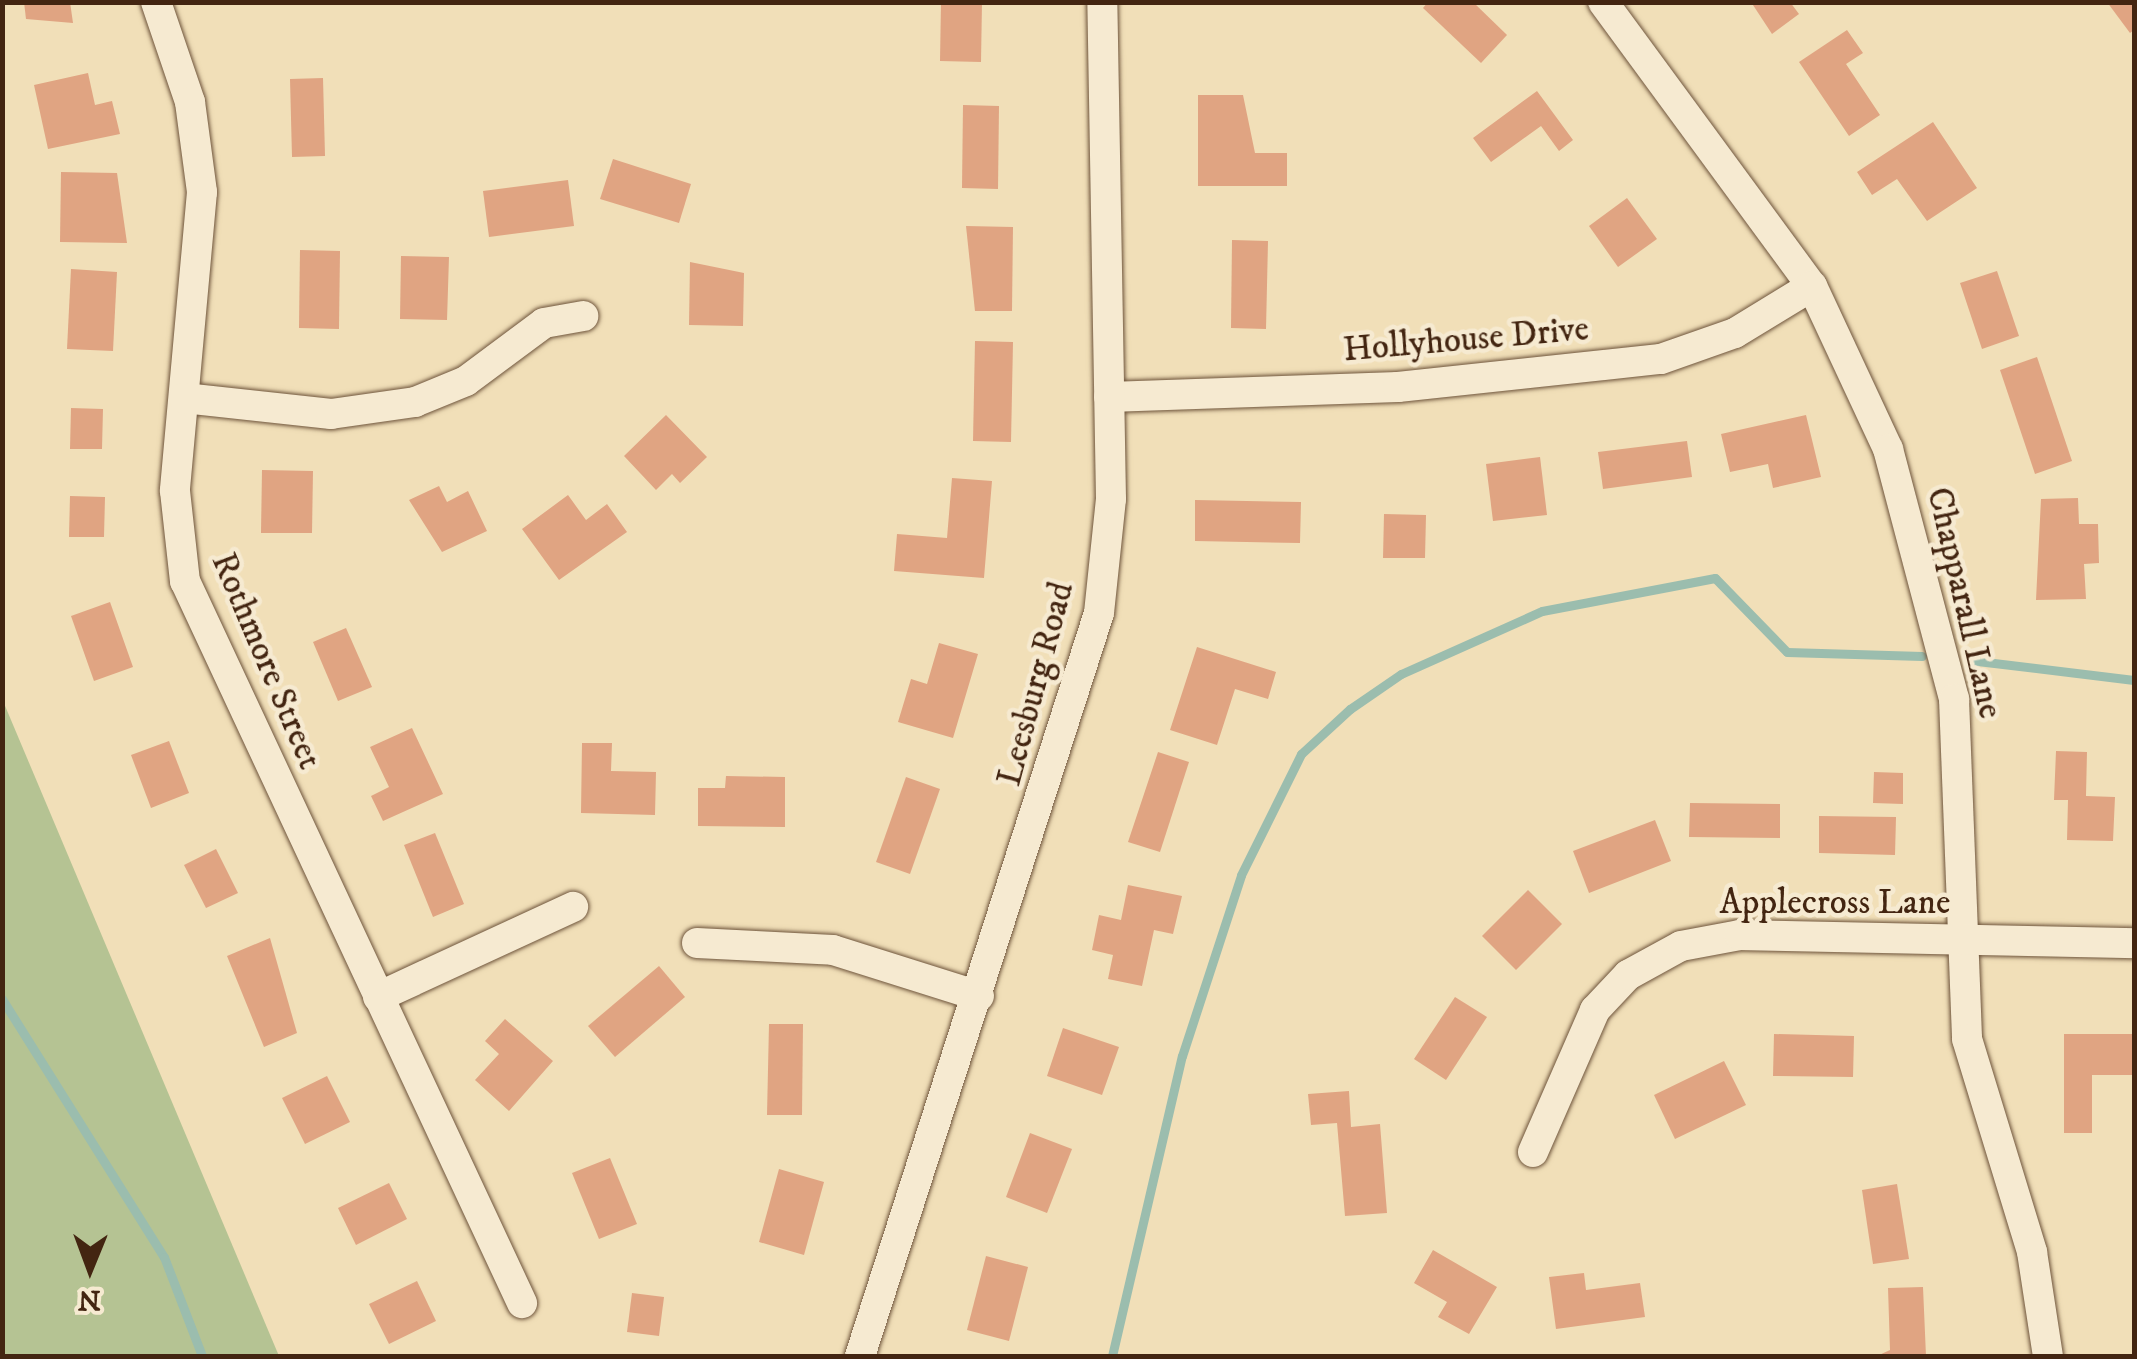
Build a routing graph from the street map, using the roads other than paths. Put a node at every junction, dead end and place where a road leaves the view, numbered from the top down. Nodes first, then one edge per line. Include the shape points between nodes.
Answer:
1 (156, 2) edge
2 (1102, 2) edge
3 (1603, 2) edge
4 (1812, 286) junction
5 (584, 316) dead end
6 (1109, 396) junction
7 (184, 398) junction
8 (573, 907) dead end
9 (1962, 939) junction
10 (698, 942) dead end
11 (2134, 943) edge
12 (979, 996) junction
13 (378, 998) junction
14 (1534, 1152) dead end
15 (522, 1303) dead end
16 (860, 1356) edge
17 (2048, 1356) edge

1 - 7 street, Rothmore Street via 190,102 202,192
2 - 6 street, Leesburg Road
3 - 4 street, Chapparall Lane
4 - 6 street, Hollyhouse Drive via 1736,333 1661,358 1398,387
4 - 9 street, Chapparall Lane via 1888,449 1943,646 1963,785
5 - 7 street via 544,324 466,381 415,402 332,414
6 - 12 street, Leesburg Road via 1099,613
7 - 13 street, Rothmore Street via 175,492 186,581
8 - 13 street
9 - 11 street, Applecross Lane
9 - 14 street, Applecross Lane via 1740,936 1662,954 1595,1010
9 - 17 street, Chapparall Lane via 1967,1038 2032,1252
10 - 12 street via 833,950
12 - 16 street, Leesburg Road
13 - 15 street, Rothmore Street

